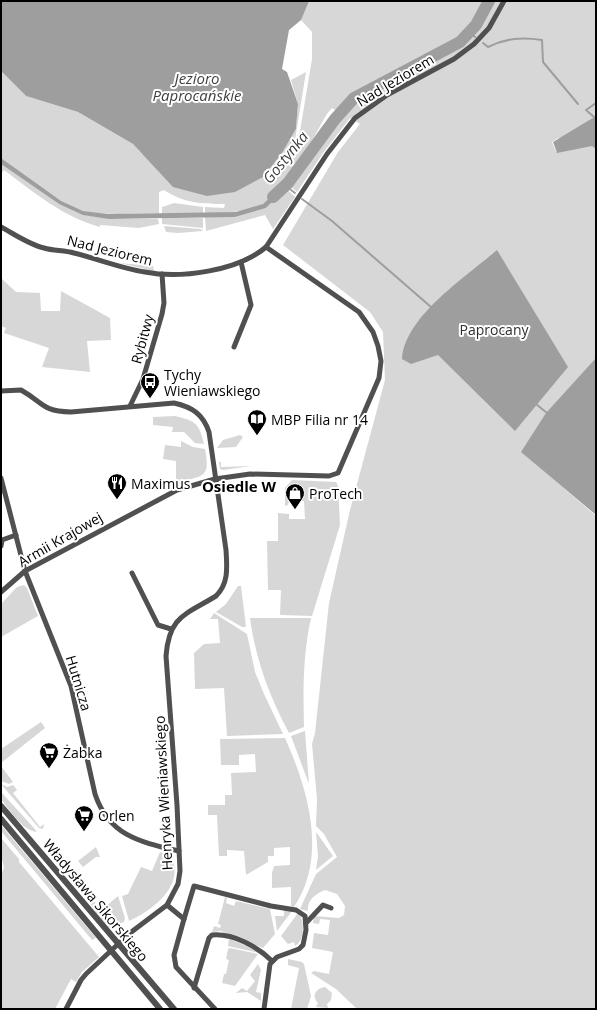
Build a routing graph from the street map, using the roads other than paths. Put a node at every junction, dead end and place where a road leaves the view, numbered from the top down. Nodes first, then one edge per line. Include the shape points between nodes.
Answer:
1 (504, 1) edge
2 (1, 226) edge
3 (266, 247) junction
4 (241, 262) junction
5 (162, 274) junction
6 (234, 347) dead end
7 (1, 391) edge
8 (130, 406) junction
9 (1, 478) edge
10 (215, 479) junction
11 (16, 535) junction
12 (1, 546) edge
13 (25, 572) junction
14 (132, 573) dead end
15 (1, 592) edge
16 (171, 629) junction
17 (1, 806) edge
18 (1, 819) edge
19 (179, 851) junction
20 (167, 905) junction
21 (331, 908) dead end
22 (184, 919) junction
23 (306, 923) junction
24 (118, 945) junction
25 (112, 952) junction
26 (272, 960) junction
27 (194, 988) junction
28 (66, 1009) edge
29 (160, 1009) edge
30 (174, 1009) edge
31 (215, 1009) edge
32 (264, 1009) edge

1 - 3 street, Nad Jeziorem via 489,28 474,44 454,59 387,95 355,118 327,154
2 - 5 street, Nad Jeziorem via 45,248 73,252 122,267
3 - 4 street, Nad Jeziorem
3 - 10 street, Armii Krajowej via 359,312 373,332 378,346 381,361 378,378 338,473 329,476 250,474
4 - 5 street, Nad Jeziorem via 192,273
4 - 6 street via 251,305
5 - 8 street, Rybitwy via 162,314 144,379
7 - 8 street via 21,390 43,407 57,411
8 - 10 street via 174,403 198,413 205,421 209,432
9 - 11 street, Hutnicza
10 - 13 street, Armii Krajowej via 166,494
10 - 16 street via 226,550 227,569 224,585 216,596 177,619
11 - 12 street via 2,540
11 - 13 street, Hutnicza
13 - 15 street, Armii Krajowej
13 - 19 street, Hutnicza via 71,686 100,810 120,831 138,840
14 - 16 street via 158,625
16 - 19 street, Henryka Wieniawskiego via 166,656
17 - 24 street, Władysława Sikorskiego
18 - 25 street, Władysława Sikorskiego
19 - 20 street, Henryka Wieniawskiego via 178,884
20 - 22 street
20 - 24 street, Henryka Wieniawskiego
21 - 23 street via 323,905
22 - 23 street via 194,886 296,910 305,916
22 - 27 street via 174,955 176,967
23 - 26 street via 306,936 302,946
24 - 25 street, Henryka Wieniawskiego
24 - 30 street, Władysława Sikorskiego
25 - 28 street, Henryka Wieniawskiego via 81,980
25 - 29 street, Władysława Sikorskiego
26 - 27 street via 260,948 228,936 212,935
26 - 32 street
27 - 31 street

